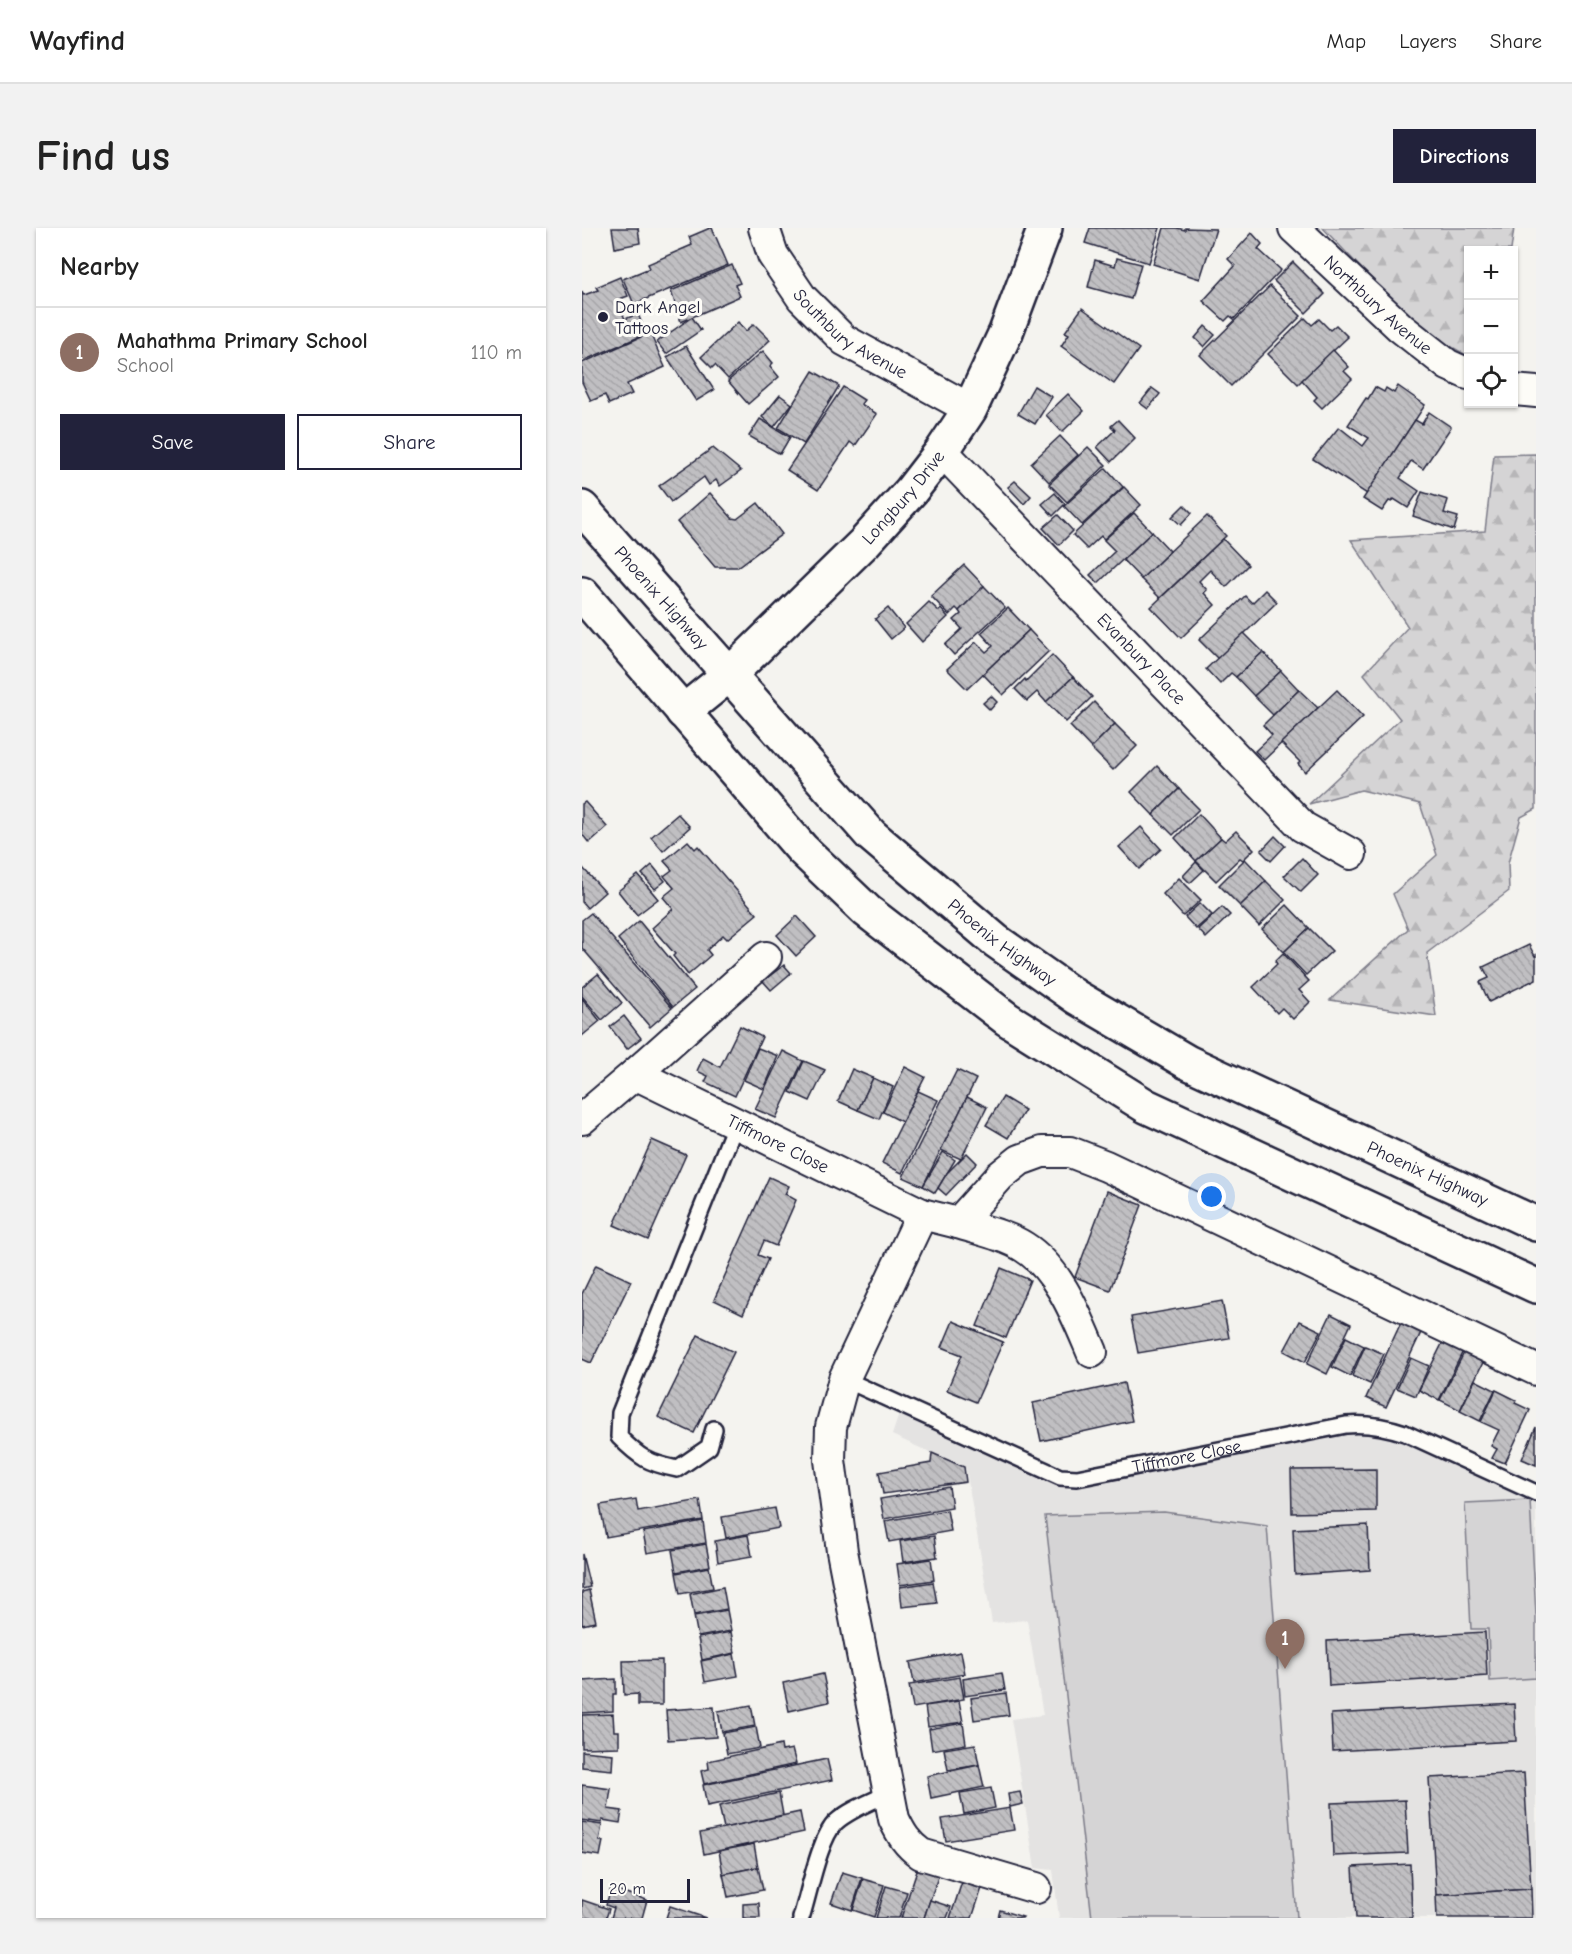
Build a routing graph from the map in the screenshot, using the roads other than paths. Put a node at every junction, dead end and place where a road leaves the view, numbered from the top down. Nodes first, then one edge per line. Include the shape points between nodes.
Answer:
1 (764, 228) edge
2 (1045, 228) edge
3 (1294, 228) edge
4 (1464, 372) edge
5 (1518, 390) edge
6 (1536, 392) edge
7 (970, 409) junction
8 (942, 451) junction
9 (582, 508) edge
10 (582, 594) edge
11 (730, 674) junction
12 (683, 712) junction
13 (1352, 854) dead end
14 (766, 957) dead end
15 (635, 1074) junction
16 (582, 1119) edge
17 (736, 1123) junction
18 (922, 1214) junction
19 (958, 1223) junction
20 (1536, 1224) edge
21 (1536, 1286) edge
22 (1092, 1352) dead end
23 (1536, 1370) edge
24 (844, 1379) junction
25 (714, 1429) dead end
26 (1536, 1493) edge
27 (889, 1793) junction
28 (1036, 1888) dead end
29 (801, 1918) edge

1 - 7 street, Southbury Avenue via 773,255 802,298 844,340
2 - 7 main road, Longbury Drive via 1006,332
3 - 4 street, Northbury Avenue via 1401,328 1448,365
5 - 6 street
7 - 8 main road, Longbury Drive
8 - 11 main road, Longbury Drive via 864,543
8 - 13 street, Evanbury Place via 1303,827
9 - 11 main road, Phoenix Highway
10 - 12 main road
11 - 12 main road, Longbury Drive
11 - 20 main road, Phoenix Highway via 871,835 996,941 1076,997 1187,1062
12 - 21 main road via 802,849 931,962 1007,1020 1146,1106
14 - 15 street
15 - 16 street
15 - 17 street, Tiffmore Close
17 - 18 street, Tiffmore Close
17 - 25 lane via 620,1413 619,1437 640,1458 677,1469 709,1447
18 - 19 street, Tiffmore Close
18 - 24 street
19 - 22 street, Tiffmore Close via 1010,1240 1026,1248 1044,1265 1073,1308
19 - 23 street via 1000,1176 1020,1160 1042,1152 1070,1152
24 - 26 lane, Tiffmore Close via 1060,1477 1077,1478 1366,1424 1404,1432
24 - 27 street via 831,1427 830,1460 842,1551
27 - 28 street via 901,1834 921,1854
27 - 29 lane via 849,1812 834,1824 825,1838

